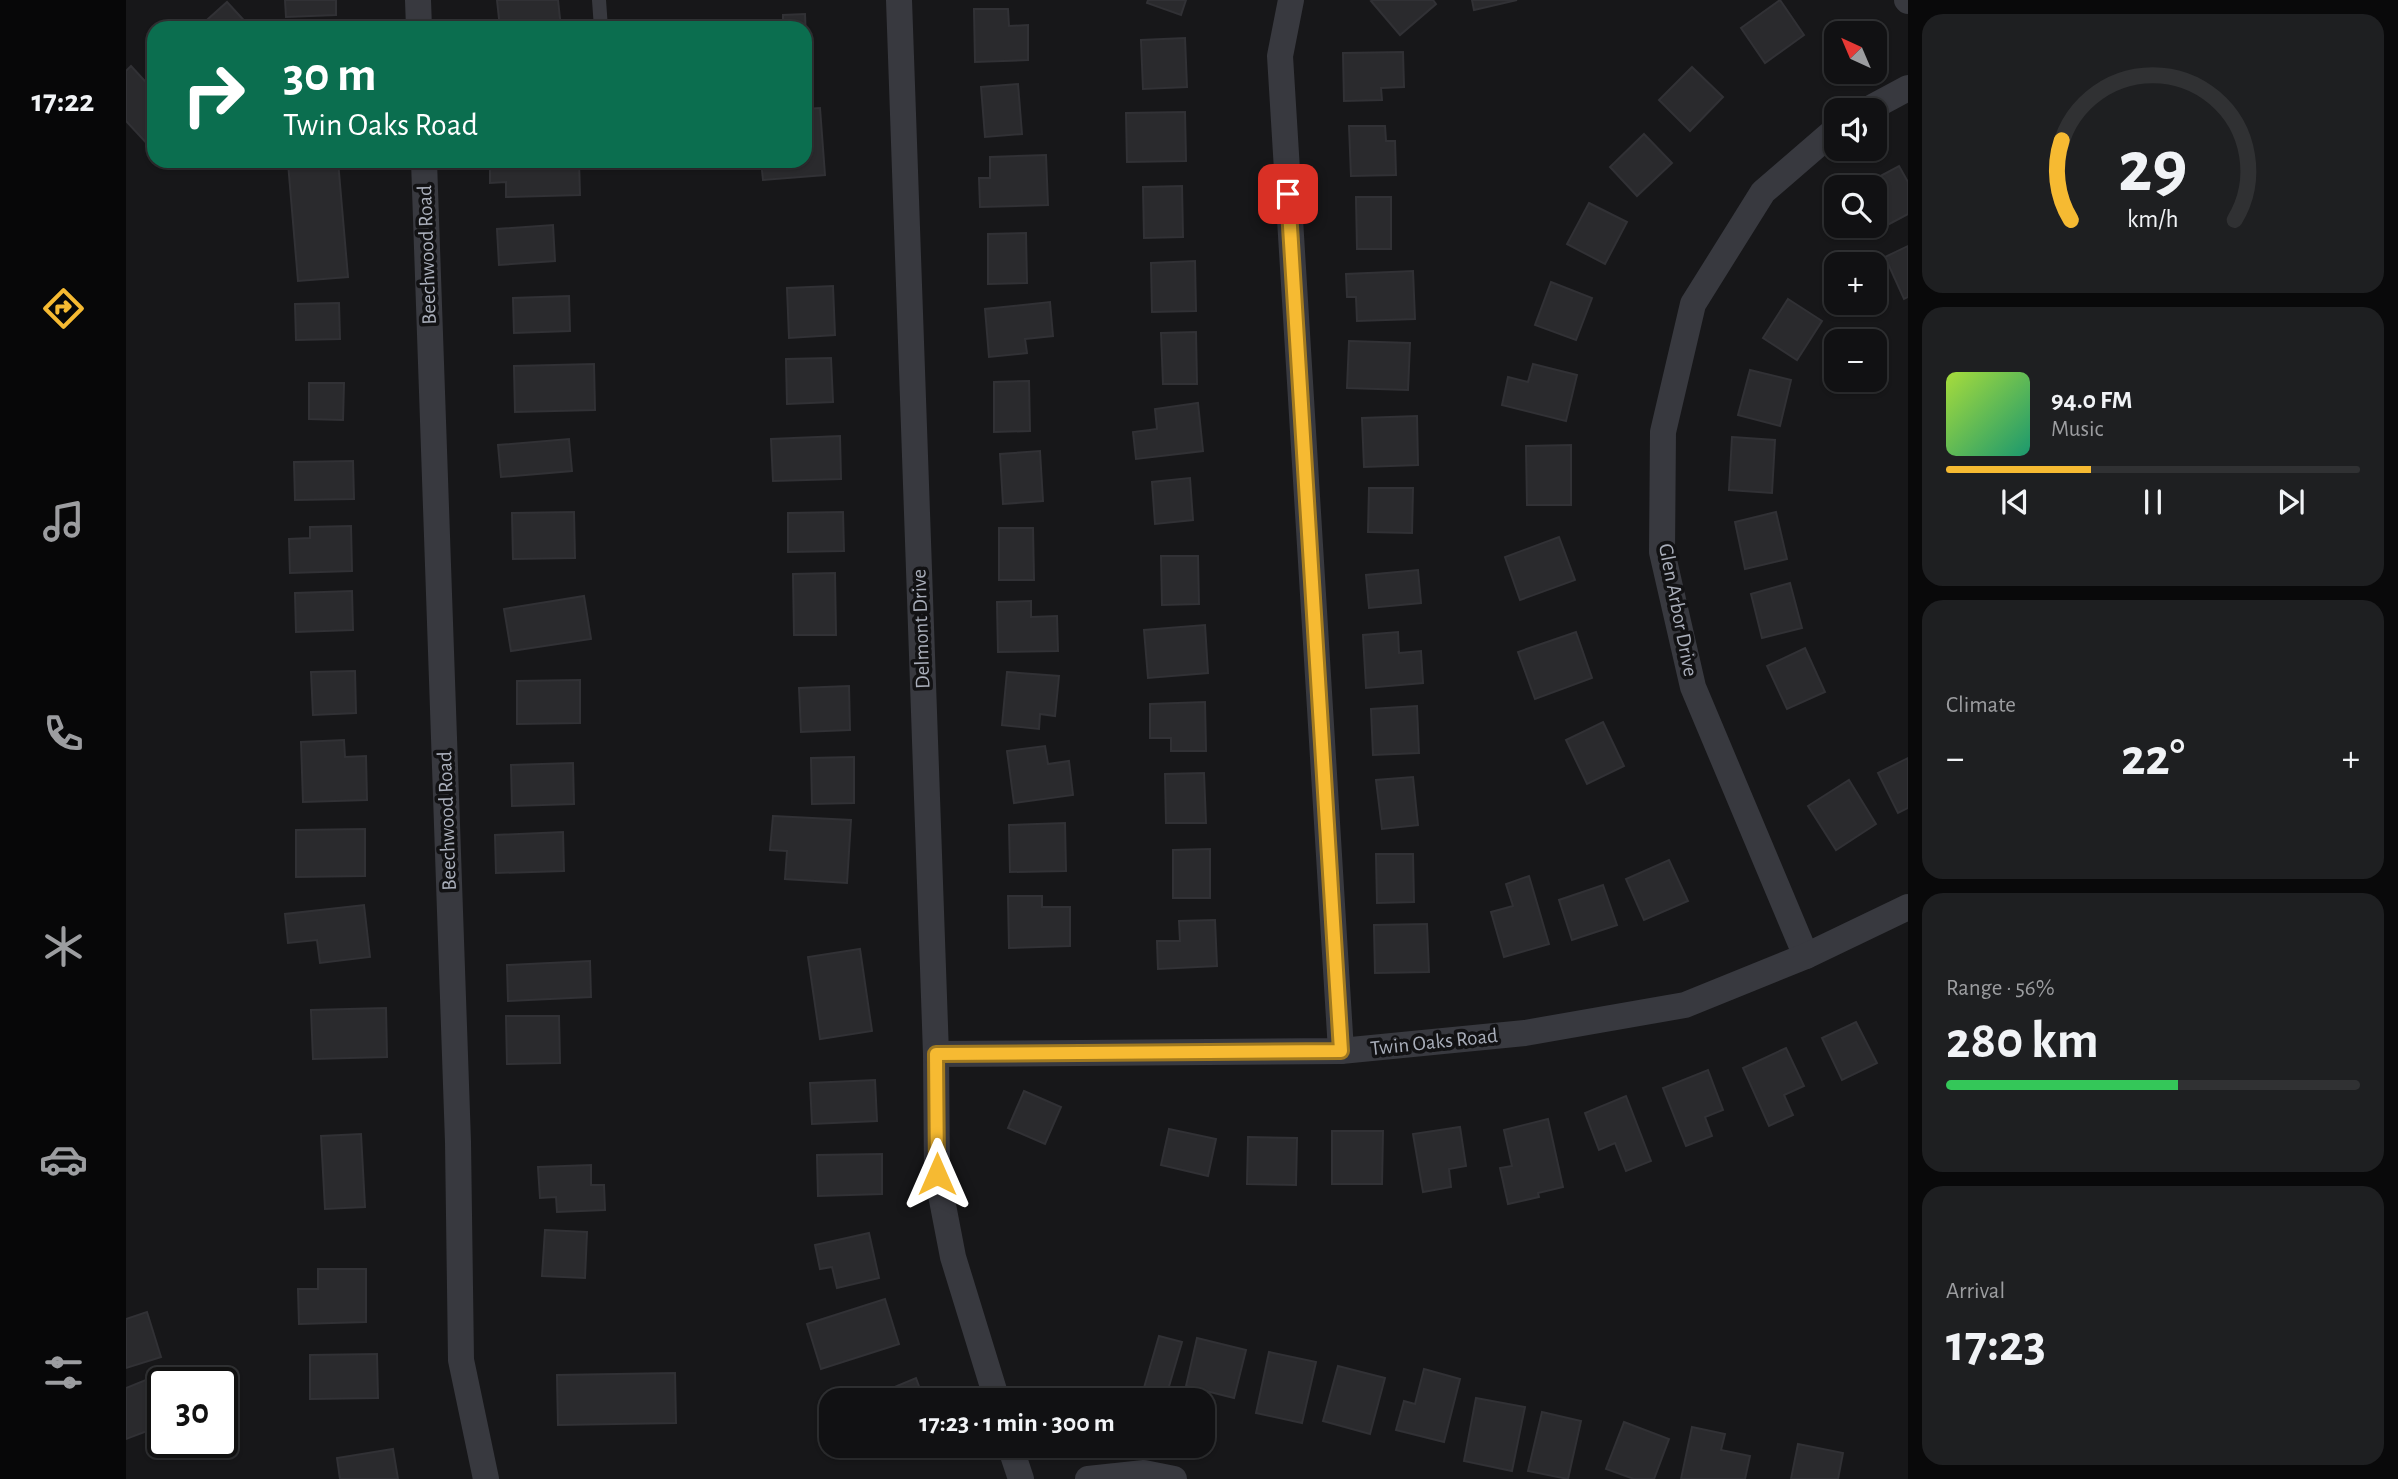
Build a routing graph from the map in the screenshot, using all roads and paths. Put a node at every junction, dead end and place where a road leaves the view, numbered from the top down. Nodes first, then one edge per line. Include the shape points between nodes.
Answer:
1 (418, 0) edge
2 (599, 0) edge
3 (899, 0) edge
4 (1291, 0) edge
5 (419, 21) edge
6 (600, 21) edge
7 (1908, 89) edge
8 (1887, 100) edge
9 (1824, 140) edge
10 (424, 168) edge
11 (1908, 907) edge
12 (1806, 956) junction
13 (1341, 1051) junction
14 (936, 1054) junction
15 (993, 1388) edge
16 (1014, 1458) edge
17 (486, 1479) edge
18 (1021, 1479) edge
19 (1088, 1479) edge
20 (1174, 1479) edge

1 - 5 street
2 - 6 lane
3 - 14 street, Delmont Drive
4 - 13 street via 1280,56
7 - 8 street
9 - 12 street, Glen Arbor Drive via 1763,192 1693,304 1663,432 1662,552 1693,687
10 - 17 street, Beechwood Road via 458,1142 461,1360
11 - 12 street, Twin Oaks Road
12 - 13 street, Twin Oaks Road via 1685,1005 1525,1033
13 - 14 street, Twin Oaks Road
14 - 15 street, Delmont Drive via 937,1174 953,1257
16 - 18 street
19 - 20 street via 1144,1474

